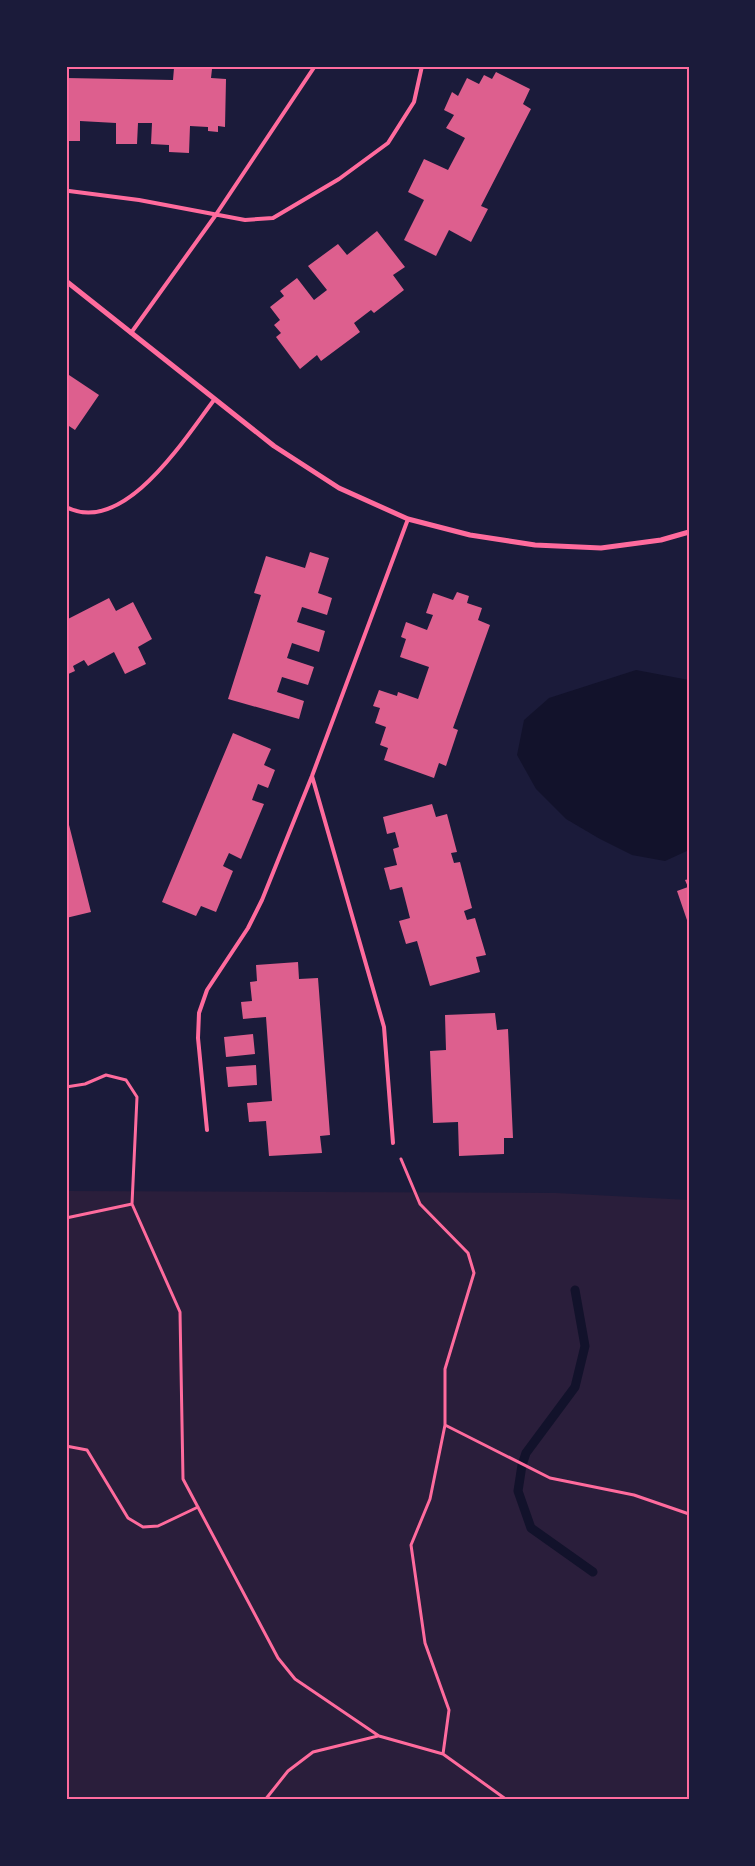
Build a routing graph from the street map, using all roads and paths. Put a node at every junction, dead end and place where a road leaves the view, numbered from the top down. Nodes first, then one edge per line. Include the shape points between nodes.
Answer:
1 (315, 66) edge
2 (422, 66) edge
3 (69, 191) dead end
4 (215, 216) junction
5 (66, 281) edge
6 (131, 333) junction
7 (214, 400) junction
8 (66, 507) edge
9 (408, 519) junction
10 (689, 532) edge
11 (312, 776) junction
12 (66, 1087) edge
13 (207, 1130) dead end
14 (394, 1143) joint
15 (132, 1204) junction
16 (66, 1218) edge
17 (445, 1425) junction
18 (66, 1446) edge
19 (198, 1507) junction
20 (689, 1514) edge
21 (379, 1736) junction
22 (443, 1754) junction
23 (265, 1800) edge
24 (507, 1800) edge

1 - 4 lane
2 - 4 lane via 414,102 388,143 339,179 273,218 244,220
3 - 4 lane via 139,200
4 - 6 lane
5 - 6 street
6 - 7 street
7 - 8 lane via 157,474 132,497 102,513 73,511
7 - 9 street via 274,446 340,488
9 - 10 street via 535,545 601,548 661,540
9 - 11 lane
11 - 13 lane via 262,900 248,928 207,990 199,1013 198,1038
11 - 14 lane via 384,1027
12 - 15 path via 85,1084 106,1075 126,1080 137,1096
14 - 17 path via 420,1204 468,1252 474,1273 445,1369
15 - 16 path
15 - 19 path via 180,1312 182,1479
17 - 20 path via 550,1478 634,1495
17 - 22 path via 430,1499 411,1545 425,1643 449,1710
18 - 19 path via 87,1450 128,1518 142,1527 158,1526
19 - 21 path via 278,1658 289,1672
21 - 22 path
21 - 23 path via 313,1752 288,1771
22 - 24 path

